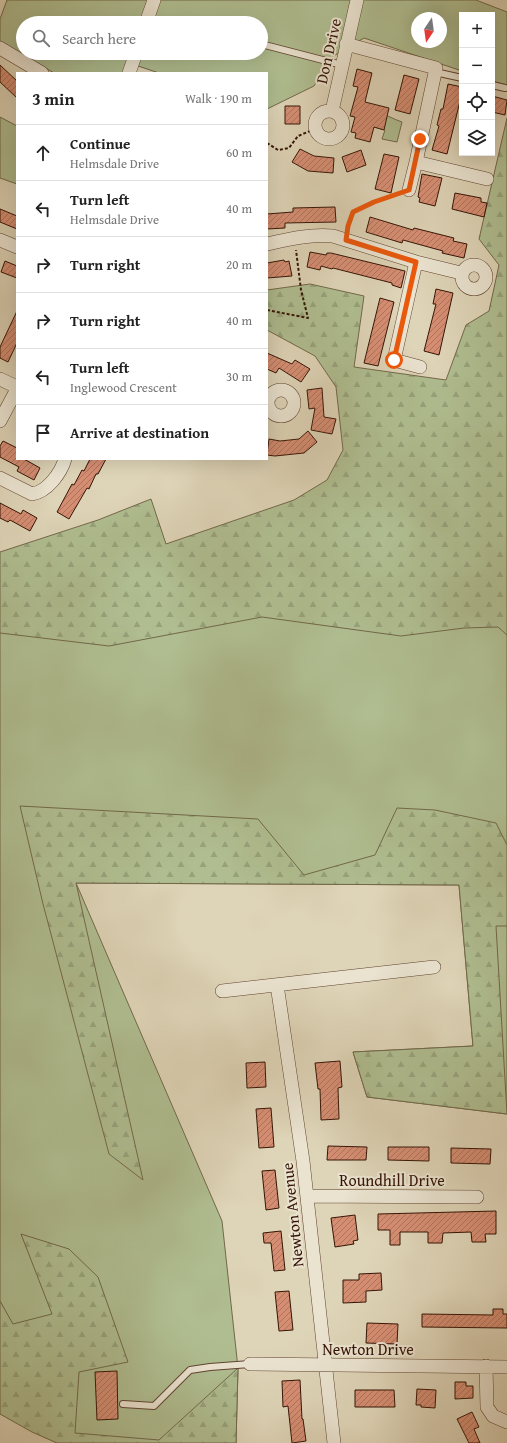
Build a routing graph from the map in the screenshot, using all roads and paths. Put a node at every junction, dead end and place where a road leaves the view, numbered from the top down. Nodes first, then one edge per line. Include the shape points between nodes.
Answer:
1 (154, 0) edge
2 (357, 0) edge
3 (148, 16) edge
4 (346, 44) junction
5 (268, 46) edge
6 (0, 48) edge
7 (16, 58) edge
8 (20, 60) edge
9 (134, 60) edge
10 (342, 65) junction
11 (40, 72) edge
12 (129, 72) edge
13 (435, 72) junction
14 (459, 77) edge
15 (495, 86) edge
16 (506, 88) dead end
17 (332, 111) junction
18 (314, 129) junction
19 (268, 144) edge
20 (416, 162) junction
21 (487, 179) dead end
22 (409, 190) joint
23 (294, 238) junction
24 (0, 240) edge
25 (346, 240) junction
26 (268, 244) edge
27 (16, 247) edge
28 (416, 262) junction
29 (462, 273) dead end
30 (268, 310) edge
31 (420, 367) dead end
32 (0, 379) edge
33 (16, 387) edge
34 (16, 390) edge
35 (0, 420) edge
36 (65, 460) edge
37 (0, 478) edge
38 (434, 967) dead end
39 (277, 985) junction
40 (222, 991) dead end
41 (307, 1196) junction
42 (477, 1197) dead end
43 (250, 1364) joint
44 (326, 1366) junction
45 (486, 1366) junction
46 (507, 1367) edge
47 (123, 1404) dead end
48 (507, 1422) edge
49 (334, 1443) edge

1 - 3 street
2 - 4 street, Don Drive
4 - 10 street, Don Drive
4 - 13 street via 436,68
5 - 10 lane
6 - 7 street
8 - 11 street
9 - 12 street
10 - 17 street, Don Drive
13 - 14 lane
13 - 20 street
15 - 16 lane
17 - 18 street via 322,112 315,121
17 - 18 street via 341,116 344,125 342,133 337,138 325,140 318,136
18 - 19 path via 298,136 289,148 278,150
20 - 21 street
20 - 22 street
22 - 25 path via 353,212
23 - 25 street via 320,234
23 - 26 street
23 - 30 path via 301,290 308,318
24 - 27 street
25 - 28 street
28 - 29 street
28 - 31 street via 394,360
32 - 33 street
34 - 35 street
36 - 37 street via 51,482 38,493 32,494
38 - 39 street
39 - 40 street
39 - 41 street, Newton Avenue
41 - 42 street, Roundhill Drive
41 - 44 street, Newton Avenue
43 - 44 street, Newton Drive
43 - 47 lane via 190,1370 154,1406
44 - 45 street, Newton Drive
44 - 49 street, Newton Avenue
45 - 46 street, Newton Drive
45 - 48 street via 487,1407 493,1416

